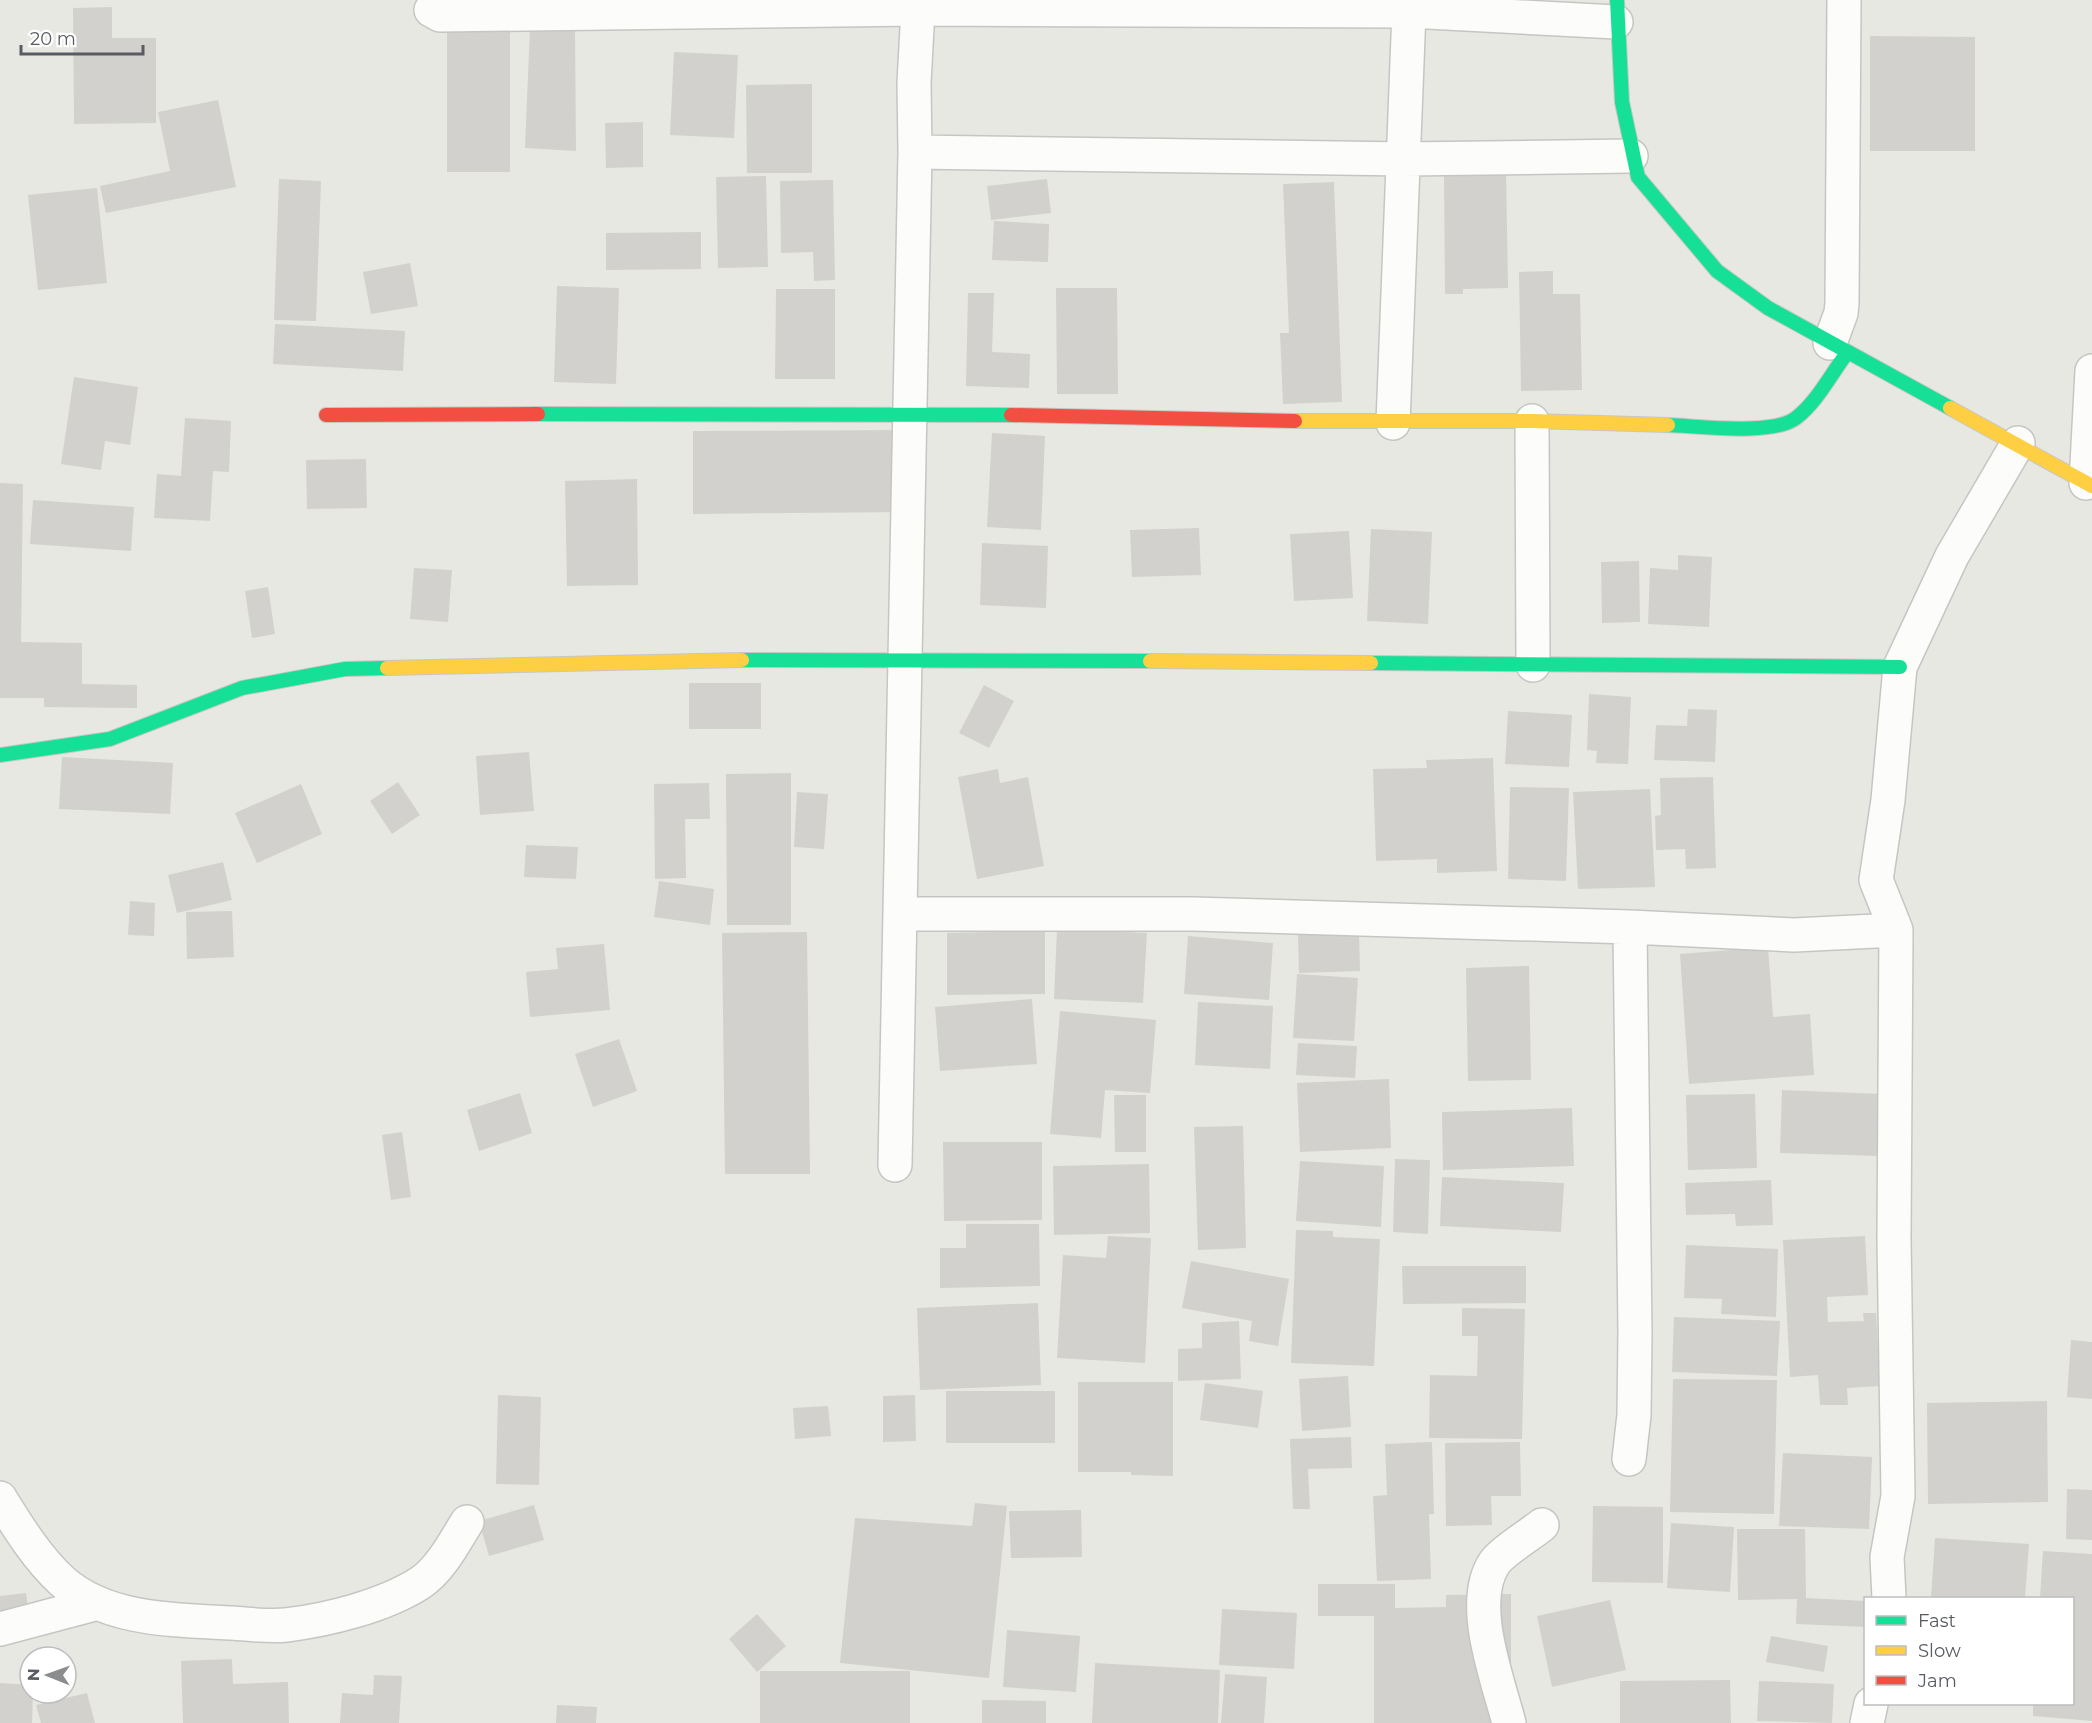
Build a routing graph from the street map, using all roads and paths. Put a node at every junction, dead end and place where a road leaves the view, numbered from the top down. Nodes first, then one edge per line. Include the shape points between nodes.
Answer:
1 (1844, 0) edge
2 (918, 9) junction
3 (431, 10) dead end
4 (1409, 11) junction
5 (1616, 11) edge
6 (915, 152) junction
7 (1631, 156) junction
8 (1405, 159) junction
9 (1838, 348) junction
10 (2092, 371) edge
11 (911, 413) junction
12 (326, 416) dead end
13 (1532, 421) junction
14 (1394, 423) junction
15 (2018, 443) junction
16 (2089, 484) edge
17 (906, 659) junction
18 (1533, 665) junction
19 (1900, 667) junction
20 (0, 755) edge
21 (901, 914) junction
22 (1630, 927) junction
23 (1896, 930) junction
24 (895, 1165) dead end
25 (1629, 1459) dead end
26 (0, 1498) edge
27 (467, 1522) dead end
28 (1542, 1525) dead end
29 (1889, 1597) edge
30 (98, 1603) junction
31 (0, 1629) edge
32 (1872, 1705) edge
33 (1509, 1723) edge
34 (1867, 1723) edge

1 - 9 street via 1842,303
2 - 3 street via 440,15
2 - 4 street
2 - 6 street
4 - 5 street
4 - 8 street
5 - 7 street via 1622,102
6 - 8 street
6 - 11 street
7 - 8 street
7 - 9 street via 1648,192 1717,271 1768,308
8 - 14 street
9 - 13 street via 1801,415 1789,422 1720,427
9 - 15 street
10 - 16 street
11 - 12 street
11 - 14 street
11 - 17 street
13 - 14 street
13 - 18 street
15 - 16 street
15 - 19 street via 1952,556
17 - 18 street
17 - 20 street via 345,669 242,688 110,739
17 - 21 street
18 - 19 street
19 - 23 street via 1876,880
21 - 22 street via 1193,914
21 - 24 street
22 - 23 street via 1794,936
22 - 25 street via 1635,1332
23 - 29 street via 1894,1239 1898,1496 1887,1557
26 - 30 street via 26,1540 63,1582
27 - 30 street via 444,1558 422,1581 392,1598 335,1615 273,1625 138,1616
28 - 33 street via 1496,1561 1484,1588 1492,1663
30 - 31 street
32 - 34 street

